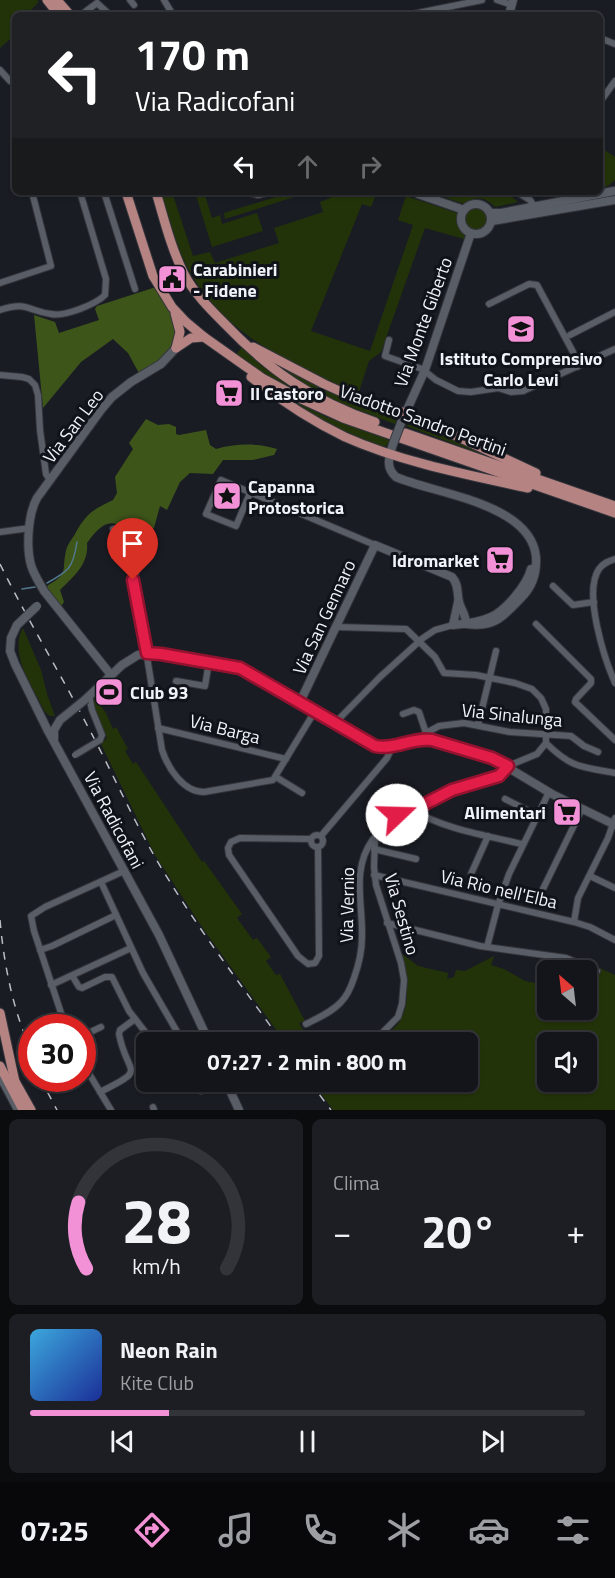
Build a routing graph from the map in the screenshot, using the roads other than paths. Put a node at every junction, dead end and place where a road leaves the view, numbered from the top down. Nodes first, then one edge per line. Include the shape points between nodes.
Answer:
1 (46, 0) edge
2 (57, 0) edge
3 (482, 0) edge
4 (497, 0) edge
5 (512, 2) edge
6 (56, 12) edge
7 (67, 12) edge
8 (85, 12) edge
9 (107, 12) edge
10 (423, 12) edge
11 (0, 70) edge
12 (10, 81) dead end
13 (615, 81) edge
14 (603, 98) edge
15 (33, 195) edge
16 (81, 195) edge
17 (105, 195) edge
18 (127, 195) edge
19 (157, 195) edge
20 (422, 195) edge
21 (522, 195) edge
22 (615, 195) edge
23 (534, 206) junction
24 (464, 210) junction
25 (491, 217) junction
26 (471, 233) junction
27 (0, 283) edge
28 (135, 289) dead end
29 (489, 304) dead end
30 (172, 307) junction
31 (0, 310) edge
32 (615, 312) edge
33 (570, 335) dead end
34 (236, 336) junction
35 (204, 337) junction
36 (389, 340) dead end
37 (176, 348) junction
38 (615, 349) edge
39 (238, 362) junction
40 (577, 367) junction
41 (425, 370) junction
42 (0, 375) edge
43 (402, 418) junction
44 (392, 449) junction
45 (50, 480) junction
46 (248, 492) junction
47 (564, 492) junction
48 (615, 506) edge
49 (615, 513) edge
50 (504, 515) junction
51 (30, 528) junction
52 (113, 529) dead end
53 (0, 532) edge
54 (375, 545) junction
55 (615, 559) edge
56 (553, 586) dead end
57 (44, 591) junction
58 (459, 601) junction
59 (594, 602) junction
60 (502, 613) junction
61 (466, 624) junction
62 (536, 624) dead end
63 (453, 625) junction
64 (337, 627) junction
65 (420, 641) junction
66 (496, 651) dead end
67 (147, 653) junction
68 (209, 662) junction
69 (111, 675) junction
70 (490, 678) junction
71 (176, 681) dead end
72 (615, 683) edge
73 (87, 698) junction
74 (300, 702) junction
75 (315, 711) junction
76 (403, 714) dead end
77 (41, 718) junction
78 (56, 722) junction
79 (336, 722) junction
80 (478, 725) junction
81 (158, 728) junction
82 (47, 729) junction
83 (546, 735) junction
84 (425, 736) junction
85 (615, 740) edge
86 (546, 743) junction
87 (55, 744) junction
88 (392, 747) junction
89 (598, 752) dead end
90 (286, 759) junction
91 (68, 766) junction
92 (508, 766) junction
93 (615, 773) edge
94 (276, 777) junction
95 (549, 792) junction
96 (302, 793) dead end
97 (505, 799) dead end
98 (582, 809) junction
99 (413, 810) junction
100 (537, 815) junction
101 (614, 822) edge
102 (321, 836) junction
103 (488, 836) junction
104 (375, 837) junction
105 (311, 839) junction
106 (522, 844) junction
107 (318, 847) junction
108 (374, 849) junction
109 (416, 859) dead end
110 (124, 871) junction
111 (471, 874) dead end
112 (374, 875) junction
113 (590, 876) junction
114 (101, 882) junction
115 (615, 888) edge
116 (541, 893) dead end
117 (498, 905) junction
118 (116, 915) junction
119 (574, 922) junction
120 (387, 923) junction
121 (615, 940) edge
122 (487, 947) junction
123 (131, 948) junction
124 (40, 950) junction
125 (571, 960) edge
126 (73, 977) junction
127 (51, 985) junction
128 (0, 1013) edge
129 (61, 1014) edge
130 (135, 1019) junction
131 (306, 1024) dead end
132 (101, 1027) dead end
133 (96, 1029) edge
134 (145, 1032) edge
135 (177, 1032) edge
136 (204, 1032) edge
137 (383, 1032) edge
138 (0, 1049) edge
139 (0, 1066) edge
140 (0, 1078) edge
141 (15, 1082) junction
142 (96, 1085) edge
143 (100, 1092) junction
144 (231, 1092) edge
145 (17, 1110) edge
146 (23, 1110) edge
147 (31, 1110) edge
148 (111, 1110) edge
149 (239, 1110) edge

1 - 6 main road
2 - 7 main road
3 - 10 street
4 - 5 street
8 - 9 street via 97,3
11 - 12 street
13 - 14 street
15 - 27 street via 51,267
16 - 31 street via 106,279 105,295 95,303 57,315 20,305
17 - 28 street
18 - 30 main road via 153,276
19 - 34 main road via 184,273 203,301
20 - 24 street
21 - 23 street
22 - 23 street
22 - 25 street
23 - 25 street
24 - 25 street via 479,204 486,207
24 - 26 street via 462,222
25 - 26 street via 490,227 484,232
26 - 41 street, Via Monte Giberto
29 - 40 street via 530,284 537,285
30 - 35 main road
30 - 37 main road via 180,332
32 - 33 street
34 - 43 main road via 305,376
34 - 47 main road, Viadotto Sandro Pertini via 278,373 333,406
35 - 37 main road via 190,338
35 - 39 main road
36 - 41 street via 385,356
37 - 45 street, Via San Leo via 161,364 112,397
38 - 40 street
39 - 44 main road via 302,413 345,436
39 - 47 main road, Viadotto Sandro Pertini via 328,412
40 - 41 street via 515,392 498,388 458,391
41 - 43 street, Via Monte Giberto
42 - 45 street via 29,379 37,388 46,474
43 - 44 street, Via Monte Giberto, bridge
43 - 47 main road via 514,463
44 - 47 main road via 506,483
44 - 50 street via 389,468 397,478
45 - 51 street, Via San Leo via 32,506
46 - 46 street via 221,480 206,513 236,526
46 - 54 street
47 - 48 main road, Viadotto Sandro Pertini
47 - 49 main road, Viadotto Sandro Pertini
50 - 60 street via 525,537 532,560 527,580
50 - 60 street via 528,534 536,562 529,588
51 - 53 street
51 - 57 street, Via San Leo via 30,559
52 - 67 street via 136,572 133,578
54 - 58 street via 454,579
54 - 64 street, Via San Gennaro
55 - 59 street via 597,572
56 - 59 street via 573,605
57 - 69 street, Via San Leo
57 - 77 street, bridge via 44,598 19,623 10,649
58 - 61 street
58 - 63 street
59 - 72 street via 603,651
60 - 61 street via 483,626
61 - 63 street
62 - 85 street via 591,679 575,702
63 - 65 street via 431,632
64 - 65 street via 403,628
64 - 74 street, Via San Gennaro
65 - 70 street via 444,673
65 - 79 street
66 - 70 street
67 - 68 street
67 - 69 street via 130,658
67 - 81 street
68 - 71 street via 205,686
68 - 74 street via 242,669
69 - 73 street
70 - 80 street
70 - 83 street via 536,692 546,709
73 - 78 street, bridge
73 - 91 street, Via Radicofani, bridge via 102,735 69,760
74 - 75 street
75 - 79 street
75 - 90 street
76 - 84 street via 419,712
77 - 78 street
77 - 82 street
78 - 82 street
78 - 87 street
79 - 88 street via 373,745
80 - 83 street, Via Sinalunga
80 - 84 street, Via Sinalunga via 451,723
81 - 90 street, Via Barga
81 - 94 street via 166,760 191,790 204,792
82 - 87 street
83 - 86 street
83 - 89 street, Via Sinalunga via 573,736
84 - 88 street
84 - 92 street
86 - 92 street via 533,757
86 - 93 street via 570,764
87 - 91 street
88 - 102 street
90 - 94 street
91 - 110 street, Via Radicofani
92 - 95 street
92 - 99 street via 499,776 452,790
94 - 96 street
95 - 98 street
95 - 100 street
97 - 100 street
98 - 101 street
98 - 116 street
99 - 103 street
99 - 104 street via 393,817
100 - 106 street
101 - 113 street
102 - 105 street
102 - 107 street via 323,843
103 - 106 street
103 - 111 street
104 - 108 street, Via Sestino
104 - 131 street, Via Vernio via 364,853 360,871 362,944 353,982 336,1007
105 - 107 street via 312,845
105 - 107 street via 237,839 228,848 298,956 308,964 315,963 319,956
106 - 117 street
108 - 109 street
108 - 112 street, Via Sestino
110 - 114 street
110 - 136 street, Via Radicofani
112 - 117 street, Via Rio nell'Elba
112 - 120 street, Via Sestino
113 - 115 street
113 - 119 street via 578,898
114 - 118 street
114 - 124 street via 35,912 31,918
117 - 119 street, Via Rio nell'Elba
117 - 122 street
118 - 123 street
118 - 124 street
119 - 121 street, Via Rio nell'Elba
120 - 122 street
120 - 137 street, Via Sestino via 404,985 398,1017
122 - 125 street
123 - 126 street
123 - 135 street
124 - 127 street
126 - 127 street
126 - 130 street via 82,988 105,977 112,978
127 - 129 street
128 - 141 main road
130 - 134 street
130 - 143 street via 119,1034 131,1074
132 - 133 street
138 - 141 main road
139 - 146 main road
140 - 145 street
141 - 147 main road
142 - 143 street
143 - 148 street
144 - 149 street

